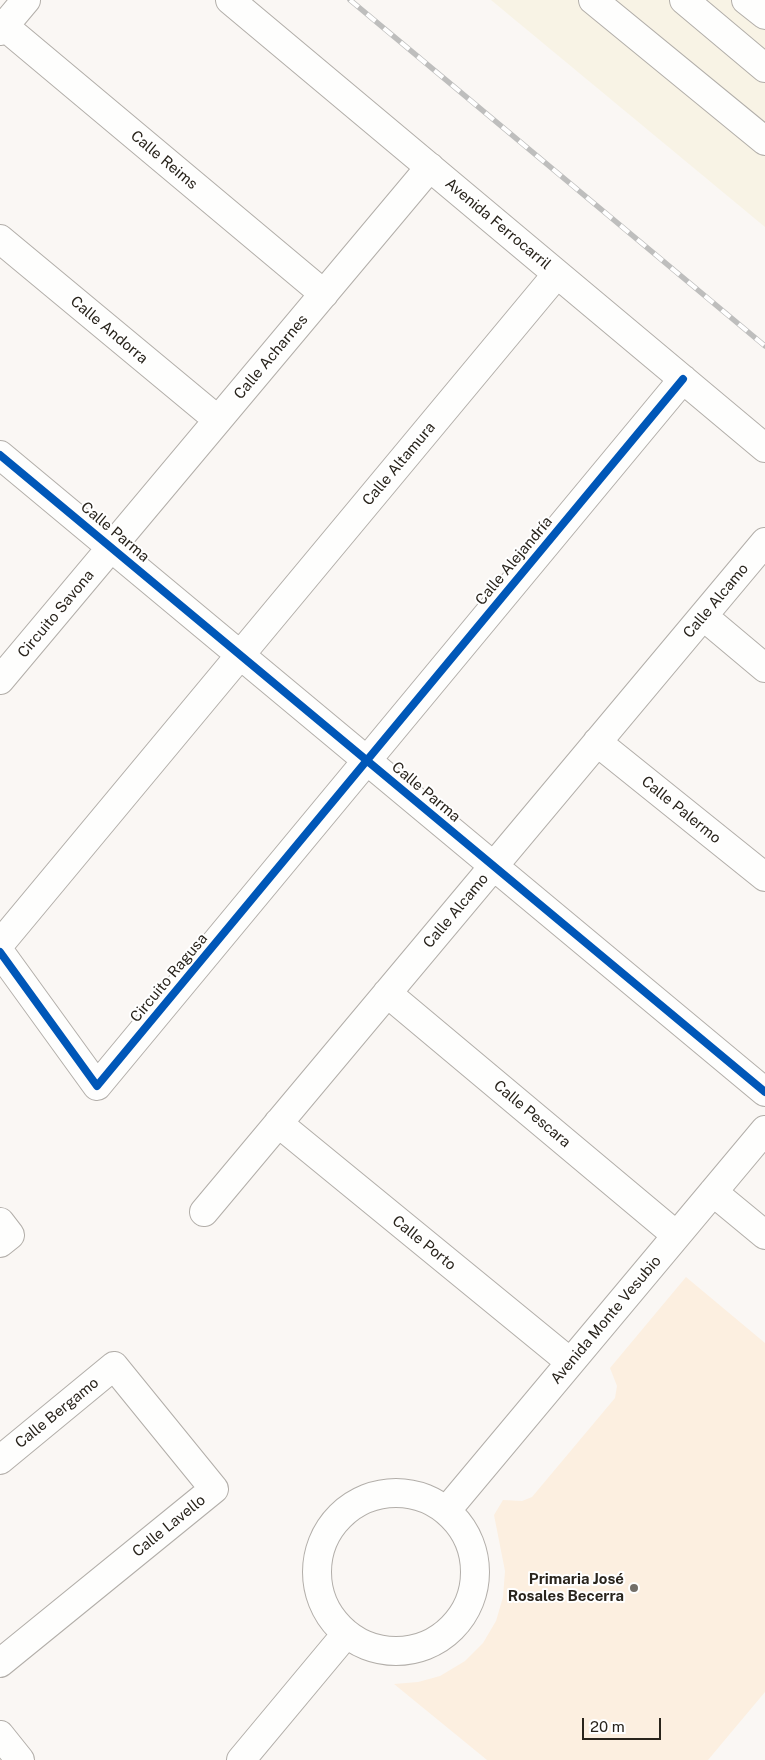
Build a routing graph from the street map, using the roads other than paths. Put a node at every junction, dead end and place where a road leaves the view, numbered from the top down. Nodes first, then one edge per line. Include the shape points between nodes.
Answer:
1 (26, 0) edge
2 (230, 0) edge
3 (593, 0) edge
4 (684, 0) edge
5 (746, 0) edge
6 (765, 15) edge
7 (2, 29) edge
8 (765, 68) edge
9 (765, 141) edge
10 (430, 167) junction
11 (0, 239) edge
12 (557, 274) junction
13 (324, 294) junction
14 (683, 379) junction
15 (218, 420) junction
16 (765, 448) edge
17 (0, 455) edge
18 (765, 542) edge
19 (111, 547) junction
20 (703, 616) junction
21 (240, 655) junction
22 (765, 668) edge
23 (0, 680) edge
24 (597, 742) junction
25 (367, 760) junction
26 (493, 866) junction
27 (765, 877) edge
28 (0, 944) edge
29 (0, 952) edge
30 (387, 993) junction
31 (765, 1092) edge
32 (278, 1123) junction
33 (765, 1130) edge
34 (713, 1192) junction
35 (204, 1212) dead end
36 (0, 1222) edge
37 (676, 1235) junction
38 (765, 1235) edge
39 (0, 1243) edge
40 (570, 1362) junction
41 (114, 1366) joint
42 (0, 1460) edge
43 (447, 1510) junction
44 (346, 1634) junction
45 (0, 1663) edge
46 (0, 1735) edge
47 (20, 1760) edge
48 (241, 1760) edge

1 - 7 street
2 - 10 street, Avenida Ferrocarril
3 - 9 street
4 - 8 street
5 - 6 street
7 - 13 street, Calle Reims
10 - 12 street, Avenida Ferrocarril
10 - 13 street, Calle Acharnes
11 - 15 street, Calle Andorra
12 - 14 street, Avenida Ferrocarril
12 - 21 street, Calle Altamura
13 - 15 street, Calle Acharnes
14 - 16 street, Avenida Ferrocarril
14 - 25 street, Calle Alejandría
15 - 19 street, Calle Acharnes
17 - 19 street, Calle Parma
18 - 20 street, Calle Alcamo
19 - 21 street, Calle Parma
19 - 23 street, Circuito Savona
20 - 22 street
20 - 24 street, Calle Alcamo
21 - 25 street, Calle Parma
21 - 28 street
24 - 26 street, Calle Alcamo
24 - 27 street, Calle Palermo
25 - 26 street, Calle Parma
25 - 29 street, Circuito Ragusa via 97,1086
26 - 30 street, Calle Alcamo
26 - 31 street, Calle Parma
30 - 32 street, Calle Alcamo
30 - 37 street, Calle Pescara
32 - 35 street, Calle Alcamo
32 - 40 street, Calle Porto
33 - 34 street, Avenida Monte Vesubio
34 - 37 street, Avenida Monte Vesubio
34 - 38 street
36 - 39 street via 10,1235
37 - 40 street, Avenida Monte Vesubio
40 - 43 street, Avenida Monte Vesubio
41 - 42 street, Calle Bergamo
41 - 45 street, Calle Lavello via 214,1489
43 - 44 street via 469,1538 475,1563 474,1590 458,1622 430,1644 413,1650 378,1649 361,1644
43 - 44 street via 432,1500 398,1492 362,1500 335,1522 325,1537 317,1571 324,1606
44 - 48 street
46 - 47 street

